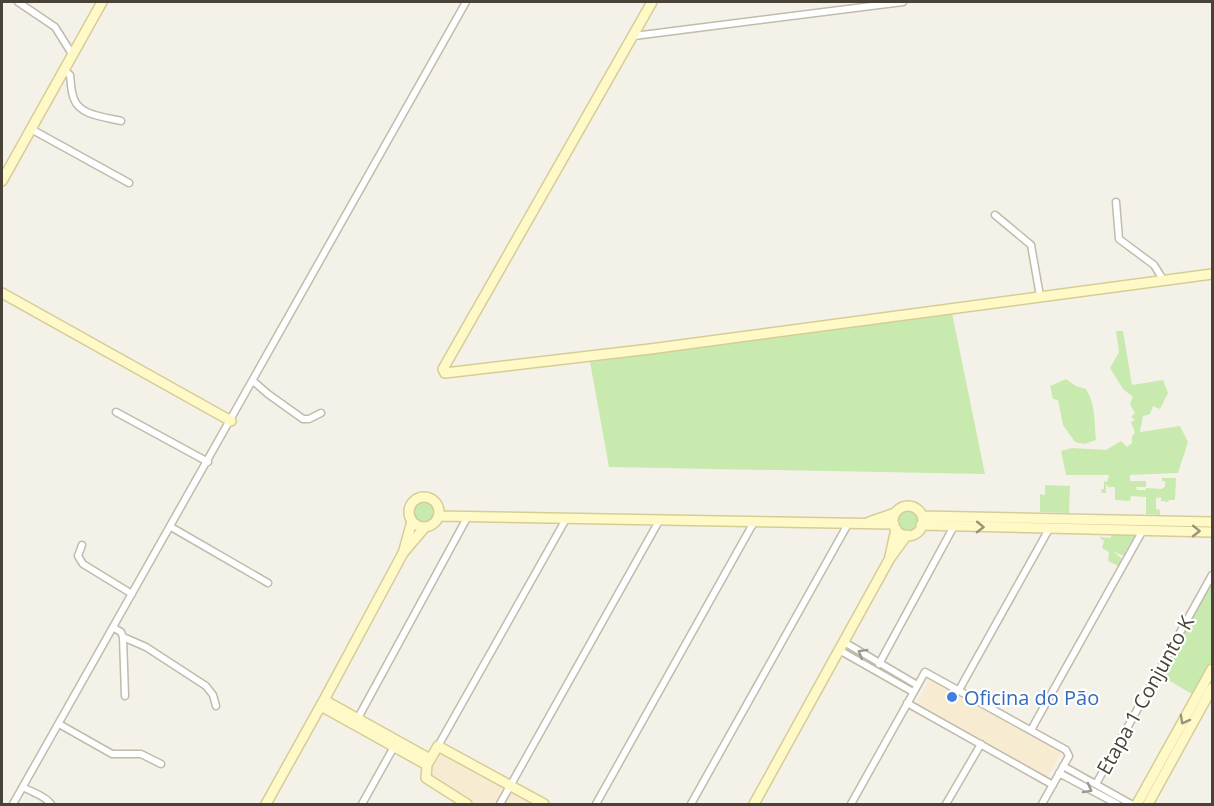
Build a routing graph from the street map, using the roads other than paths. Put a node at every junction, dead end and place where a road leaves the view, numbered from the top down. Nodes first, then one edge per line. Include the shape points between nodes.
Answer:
1 (18, 2) edge
2 (102, 2) edge
3 (466, 2) edge
4 (652, 2) edge
5 (903, 2) edge
6 (634, 36) junction
7 (72, 54) junction
8 (63, 70) junction
9 (121, 121) dead end
10 (31, 129) junction
11 (2, 181) edge
12 (129, 183) dead end
13 (1116, 202) dead end
14 (995, 215) dead end
15 (1212, 274) edge
16 (1164, 281) junction
17 (2, 293) edge
18 (1040, 297) junction
19 (253, 381) junction
20 (116, 412) dead end
21 (321, 413) dead end
22 (231, 421) junction
23 (208, 462) junction
24 (895, 513) junction
25 (438, 516) junction
26 (468, 516) junction
27 (566, 519) junction
28 (412, 521) junction
29 (659, 521) junction
30 (922, 521) junction
31 (754, 522) junction
32 (1212, 522) edge
33 (867, 523) junction
34 (848, 524) junction
35 (1044, 525) junction
36 (954, 526) junction
37 (171, 527) junction
38 (425, 527) junction
39 (895, 527) junction
40 (1138, 527) junction
41 (1212, 532) edge
42 (908, 535) junction
43 (82, 545) dead end
44 (404, 553) junction
45 (890, 558) junction
46 (1212, 575) edge
47 (268, 583) dead end
48 (132, 594) junction
49 (114, 628) junction
50 (123, 637) junction
51 (841, 646) junction
52 (879, 664) junction
53 (1212, 672) edge
54 (1212, 688) edge
55 (915, 689) junction
56 (958, 690) junction
57 (125, 696) dead end
58 (323, 703) junction
59 (908, 703) junction
60 (216, 706) dead end
61 (358, 718) junction
62 (59, 724) junction
63 (1031, 730) junction
64 (396, 744) junction
65 (981, 744) junction
66 (438, 746) junction
67 (429, 762) junction
68 (161, 764) dead end
69 (1063, 766) junction
70 (1059, 773) junction
71 (1096, 784) junction
72 (1053, 785) junction
73 (511, 786) junction
74 (24, 787) junction
75 (461, 803) edge
76 (14, 804) edge
77 (51, 804) edge
78 (266, 804) edge
79 (362, 804) edge
80 (500, 804) edge
81 (544, 804) edge
82 (596, 804) edge
83 (691, 804) edge
84 (754, 804) edge
85 (851, 804) edge
86 (946, 804) edge
87 (1042, 804) edge
88 (1117, 804) edge
89 (1131, 804) edge
90 (1137, 804) edge
91 (1148, 804) edge

1 - 7 street via 55,27
2 - 7 street
3 - 19 street
4 - 6 street
5 - 6 street
6 - 18 street via 443,369 445,373
7 - 8 street
8 - 9 street via 70,75 72,96 78,106
8 - 10 street
10 - 11 street
10 - 12 street
13 - 16 street via 1119,239 1158,268
14 - 18 street via 1031,244
15 - 16 street
16 - 18 street
17 - 22 street
19 - 21 street via 303,419
19 - 22 street
20 - 23 street
22 - 23 street
23 - 37 street
24 - 30 street via 907,506 916,508
24 - 33 street
24 - 39 street
25 - 26 street
25 - 28 street via 436,503 424,497 409,507
25 - 38 street
26 - 27 street
26 - 61 street
27 - 29 street
27 - 66 street
28 - 38 street
28 - 44 street
29 - 31 street
29 - 73 street
30 - 35 street
30 - 36 street
30 - 42 street via 916,533
31 - 34 street
31 - 82 street
32 - 40 street
33 - 34 street
33 - 39 street
34 - 83 street
36 -> 35 street
35 - 40 street
35 - 56 street
36 - 52 street
37 - 47 street
37 - 48 street
38 - 44 street
39 - 42 street
39 - 45 street
40 -> 41 street
40 - 63 street
42 - 45 street
43 - 48 street via 78,556 83,564
44 - 58 street
45 - 51 street
46 - 71 street, Etapa 1 Conjunto K
48 - 49 street
49 - 50 street
49 - 62 street
50 - 57 street
50 - 60 street via 146,646 206,686
52 -> 51 street
51 - 55 street
51 - 84 street
52 - 55 street
53 -> 90 street
54 - 91 street
55 - 56 street via 926,672
55 - 59 street
56 - 63 street
58 - 61 street
58 - 64 street
58 - 78 street
59 - 65 street
59 - 85 street
61 - 64 street
62 - 68 street via 112,754 141,754
62 - 74 street
63 - 69 street via 1066,750 1069,756
64 - 67 street
64 - 79 street
65 - 72 street
65 - 86 street
66 - 67 street
66 - 73 street
67 - 75 street via 427,780
69 - 70 street
69 - 71 street
70 - 72 street
70 -> 88 street
71 - 89 street
72 - 87 street
73 - 80 street
73 - 81 street
74 - 76 street
74 - 77 street via 44,796

